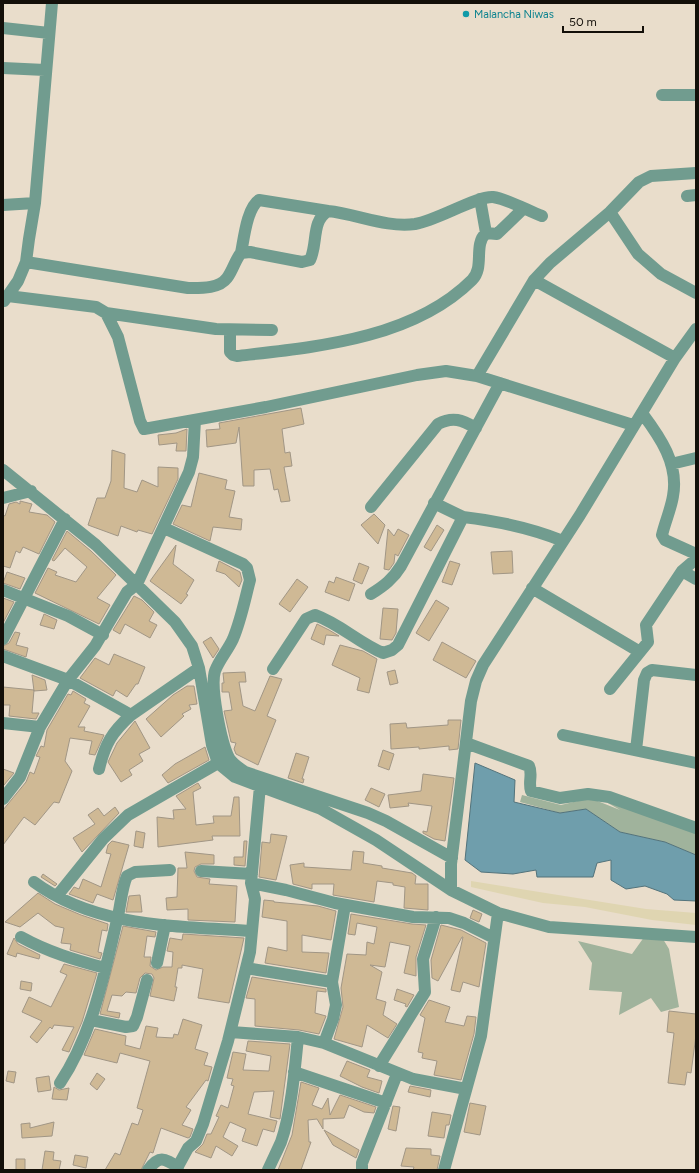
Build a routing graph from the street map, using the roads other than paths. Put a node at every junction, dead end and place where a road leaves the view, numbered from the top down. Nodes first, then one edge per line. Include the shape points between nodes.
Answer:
1 (52, 3) edge
2 (3, 28) edge
3 (49, 33) junction
4 (3, 68) edge
5 (46, 70) junction
6 (662, 95) dead end
7 (696, 95) edge
8 (696, 173) edge
9 (480, 199) junction
10 (35, 203) junction
11 (3, 205) edge
12 (523, 209) junction
13 (328, 211) junction
14 (610, 212) junction
15 (542, 216) dead end
16 (486, 232) junction
17 (241, 253) junction
18 (26, 262) junction
19 (534, 280) junction
20 (696, 293) edge
21 (6, 299) edge
22 (106, 313) junction
23 (696, 329) edge
24 (230, 330) junction
25 (272, 330) dead end
26 (675, 358) junction
27 (477, 376) junction
28 (500, 383) junction
29 (642, 413) junction
30 (195, 420) junction
31 (633, 425) junction
32 (476, 428) junction
33 (696, 458) edge
34 (671, 464) junction
35 (3, 470) edge
36 (30, 491) junction
37 (3, 498) edge
38 (434, 503) junction
39 (371, 507) dead end
40 (463, 517) junction
41 (65, 519) junction
42 (164, 528) junction
43 (563, 541) junction
44 (696, 554) edge
45 (696, 559) edge
46 (682, 571) junction
47 (696, 580) edge
48 (137, 584) junction
49 (532, 588) junction
50 (3, 590) edge
51 (371, 594) dead end
52 (23, 599) junction
53 (103, 635) junction
54 (3, 640) edge
55 (640, 652) junction
56 (3, 656) edge
57 (199, 668) junction
58 (273, 669) dead end
59 (696, 675) edge
60 (68, 680) junction
61 (610, 689) dead end
62 (131, 715) junction
63 (3, 723) edge
64 (40, 727) junction
65 (563, 735) dead end
66 (466, 743) junction
67 (636, 750) junction
68 (218, 763) junction
69 (696, 763) edge
70 (99, 769) dead end
71 (260, 786) junction
72 (3, 799) edge
73 (696, 828) edge
74 (452, 858) junction
75 (170, 870) dead end
76 (201, 871) dead end
77 (251, 878) junction
78 (34, 882) dead end
79 (451, 890) junction
80 (57, 896) junction
81 (345, 905) junction
82 (498, 913) junction
83 (436, 917) junction
84 (118, 919) junction
85 (165, 925) junction
86 (252, 931) junction
87 (21, 937) dead end
88 (696, 937) edge
89 (494, 938) junction
90 (157, 963) dead end
91 (105, 968) junction
92 (246, 968) junction
93 (147, 980) dead end
94 (332, 982) junction
95 (91, 1020) junction
96 (231, 1032) junction
97 (298, 1037) junction
98 (324, 1043) junction
99 (379, 1066) junction
100 (294, 1072) junction
101 (397, 1074) junction
102 (60, 1083) dead end
103 (466, 1089) junction
104 (386, 1103) junction
105 (177, 1169) edge
106 (148, 1170) edge
107 (268, 1170) edge
108 (362, 1170) edge
109 (444, 1170) edge

1 - 3 street
2 - 3 street
3 - 5 street
4 - 5 street
5 - 10 street
6 - 7 street
8 - 14 street via 651,176 639,182
9 - 12 street via 496,198
9 - 13 street via 432,220 415,224 386,223
9 - 16 street
10 - 11 street
10 - 18 street
12 - 15 street
12 - 16 street via 497,234
13 - 17 street via 317,221 314,252 310,260 302,262 250,252
13 - 17 street via 260,200 251,210
14 - 19 street via 550,263
14 - 20 street via 644,259 661,274
16 - 24 street via 480,250 478,272 474,278 450,298 412,320 326,344 238,356 230,352
17 - 18 street via 235,259 227,278 216,285 202,288 188,288
18 - 21 street
19 - 26 street
19 - 27 street
21 - 22 street via 96,307
22 - 24 street
22 - 30 street via 118,337 144,429
23 - 26 street
24 - 25 street
26 - 29 street
27 - 28 street
27 - 30 street via 446,371 417,375
28 - 31 street
28 - 32 street
29 - 31 street
29 - 34 street via 660,437
30 - 42 street via 194,456
31 - 43 street
32 - 38 street
32 - 39 street via 454,418 438,424
33 - 34 street
34 - 44 street via 673,497 662,535 665,540
35 - 36 street
36 - 37 street
36 - 41 street
38 - 40 street
38 - 51 street via 394,578
40 - 43 street via 498,521 542,532
40 - 58 street via 398,645 392,650 383,654 326,619 315,615 306,619
41 - 48 street
41 - 52 street
42 - 48 street
42 - 74 street via 242,564 249,574 250,580 238,627 218,664 214,679 216,708 225,747 235,766 245,772 368,813
43 - 49 street
45 - 46 street
46 - 47 street
46 - 55 street via 646,625 648,642
48 - 53 street via 120,601
48 - 57 street via 175,622 192,646
49 - 55 street
49 - 66 street via 483,665 476,681
50 - 52 street
52 - 53 street via 68,616
52 - 54 street
53 - 60 street
55 - 61 street
56 - 60 street
57 - 62 street
57 - 68 street via 212,745
59 - 67 street via 652,670 647,673
60 - 62 street
60 - 64 street
62 - 70 street via 107,742
63 - 64 street
64 - 72 street via 20,777
65 - 67 street
66 - 73 street via 529,766 532,771 529,786 536,794 560,798 588,794 609,797
66 - 74 street
67 - 69 street
68 - 71 street via 235,777
68 - 80 street via 128,815 103,839
71 - 77 street
71 - 79 street via 321,809 376,840
74 - 79 street
75 - 84 street via 135,872 127,876 123,885
76 - 77 street
77 - 81 street
77 - 86 street via 255,899
78 - 80 street
79 - 82 street
80 - 84 street via 91,911
81 - 83 street via 413,917
81 - 94 street
82 - 88 street via 549,926
82 - 89 street
83 - 89 street via 464,923
83 - 99 street via 423,959 425,992
84 - 85 street
84 - 91 street
85 - 86 street
85 - 90 street
86 - 92 street
87 - 91 street via 62,957
89 - 103 street via 481,1036
91 - 95 street
92 - 94 street
92 - 96 street
93 - 95 street via 133,1026
94 - 98 street via 336,1005
95 - 102 street via 76,1057
96 - 97 street
96 - 105 street via 201,1129
97 - 98 street
97 - 100 street
98 - 99 street
99 - 101 street
100 - 104 street
100 - 107 street via 281,1141
101 - 103 street
101 - 104 street
103 - 109 street
104 - 108 street via 362,1163
105 - 106 street via 167,1160 160,1159

